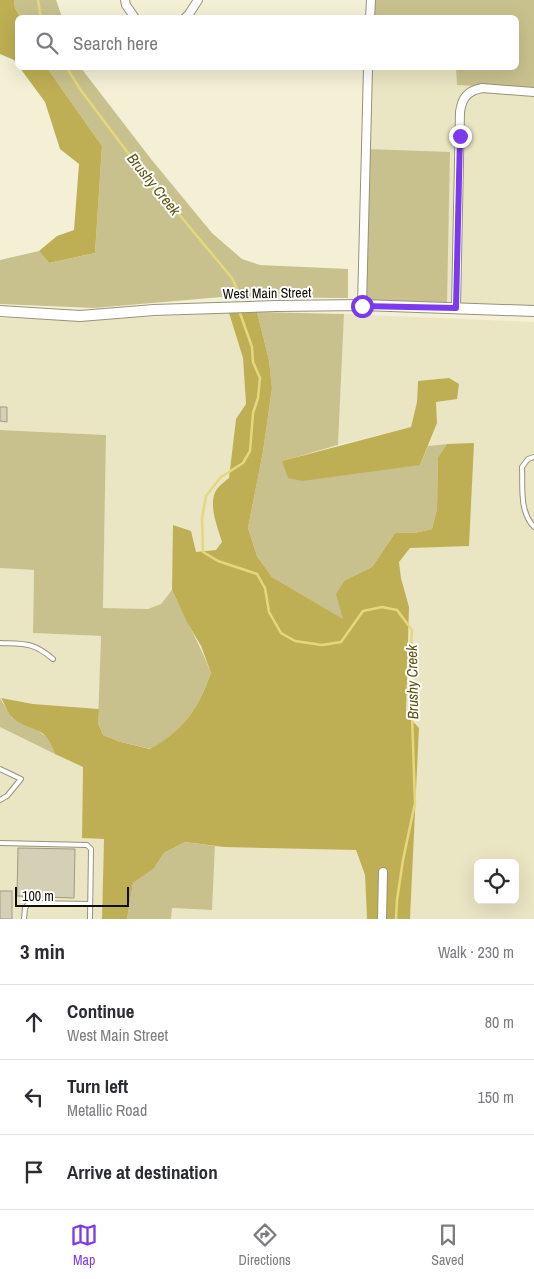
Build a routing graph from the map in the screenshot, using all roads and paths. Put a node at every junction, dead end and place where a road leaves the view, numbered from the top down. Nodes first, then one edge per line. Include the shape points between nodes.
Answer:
1 (125, 0) edge
2 (198, 0) edge
3 (371, 0) edge
4 (133, 15) edge
5 (188, 15) edge
6 (370, 15) edge
7 (368, 70) edge
8 (534, 92) edge
9 (362, 306) junction
10 (456, 308) junction
11 (534, 311) edge
12 (0, 312) edge
13 (534, 457) edge
14 (534, 527) edge
15 (0, 643) edge
16 (53, 659) dead end
17 (0, 769) edge
18 (0, 800) edge
19 (0, 843) edge
20 (384, 872) dead end
21 (90, 904) junction
22 (24, 919) edge
23 (90, 919) edge
24 (382, 919) edge

1 - 4 street
2 - 5 street
3 - 6 street
7 - 9 street
8 - 10 street via 482,88 467,94 462,102
9 - 10 main road, West Main Street
9 - 12 main road, West Main Street via 154,310 80,316
10 - 11 main road, West Main Street
13 - 14 lane via 522,467 523,502 527,519
15 - 16 lane via 31,645
17 - 18 lane via 21,778
19 - 21 lane via 89,846 92,849
20 - 24 street
21 - 22 lane via 29,902
21 - 23 lane

